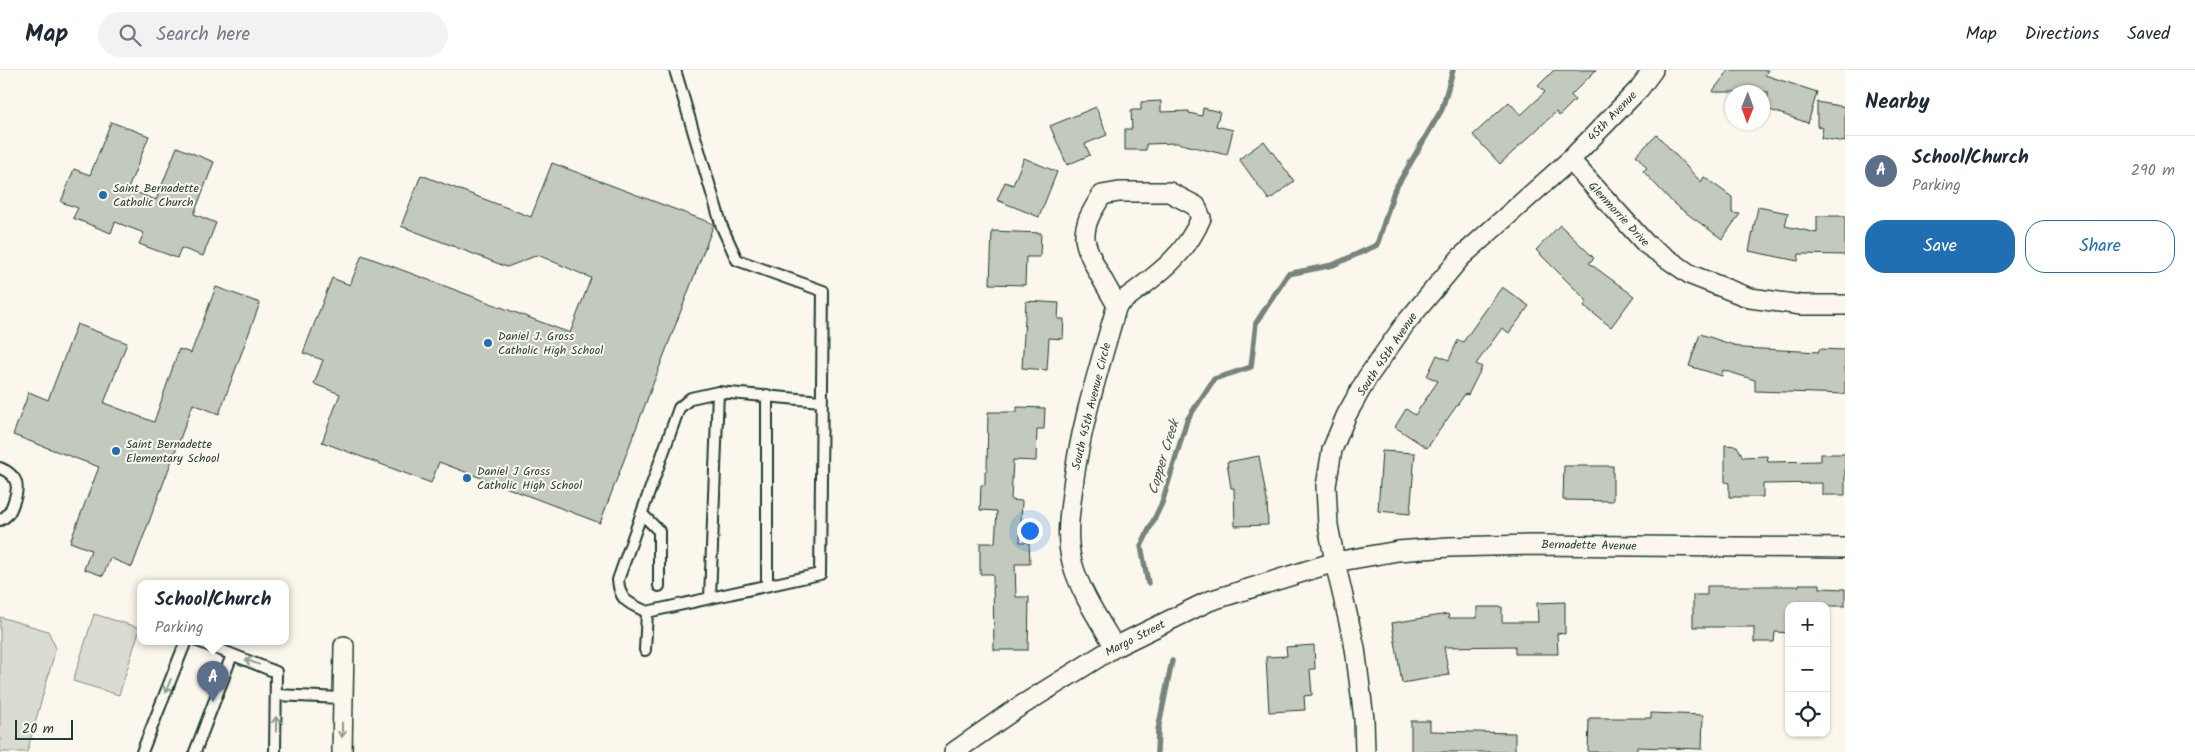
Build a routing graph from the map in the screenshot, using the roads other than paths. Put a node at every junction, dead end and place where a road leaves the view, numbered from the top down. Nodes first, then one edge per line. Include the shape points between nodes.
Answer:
1 (674, 70) edge
2 (1653, 70) edge
3 (1570, 160) junction
4 (1117, 305) junction
5 (1845, 305) edge
6 (718, 392) junction
7 (767, 395) junction
8 (821, 400) junction
9 (0, 468) edge
10 (642, 514) junction
11 (0, 520) edge
12 (1845, 548) edge
13 (1335, 562) junction
14 (767, 585) junction
15 (659, 586) dead end
16 (710, 598) junction
17 (647, 612) junction
18 (184, 645) edge
19 (208, 645) edge
20 (344, 646) dead end
21 (1114, 647) junction
22 (645, 650) dead end
23 (232, 654) junction
24 (276, 695) junction
25 (342, 698) junction
26 (142, 752) edge
27 (195, 752) edge
28 (275, 752) edge
29 (342, 752) edge
30 (954, 752) edge
31 (1365, 752) edge

1 - 8 lane via 722,227 737,260 823,291
2 - 3 street, 45th Avenue via 1639,89
3 - 5 street, Glenmorrie Drive via 1646,244 1691,275 1750,298 1801,305
3 - 13 street, South 45th Avenue via 1461,257 1405,324 1367,378 1332,450 1326,486 1328,525
4 - 4 street via 1159,274 1184,250 1200,218 1196,206 1169,192 1102,195 1090,212 1085,238 1095,266
4 - 21 street, South 45th Avenue Circle via 1075,464 1068,529 1072,561 1080,585
6 - 7 lane
6 - 10 lane via 691,398 679,408
6 - 16 lane
7 - 8 lane
7 - 14 lane
8 - 14 lane via 820,574
9 - 11 lane via 16,480 18,488 10,512
10 - 15 lane via 659,531
10 - 17 lane via 618,580 619,593 627,602
12 - 13 street, Bernadette Avenue via 1449,547 1398,551
13 - 21 street, Margo Street via 1209,601
13 - 31 street, South 45th Avenue via 1355,648
14 - 16 lane
16 - 17 lane
17 - 22 lane
18 -> 26 lane
19 - 23 lane
20 - 25 street
21 - 30 street, Margo Street
24 -> 23 lane via 276,672
23 - 27 lane
24 - 25 lane
28 -> 24 lane
25 -> 29 street

